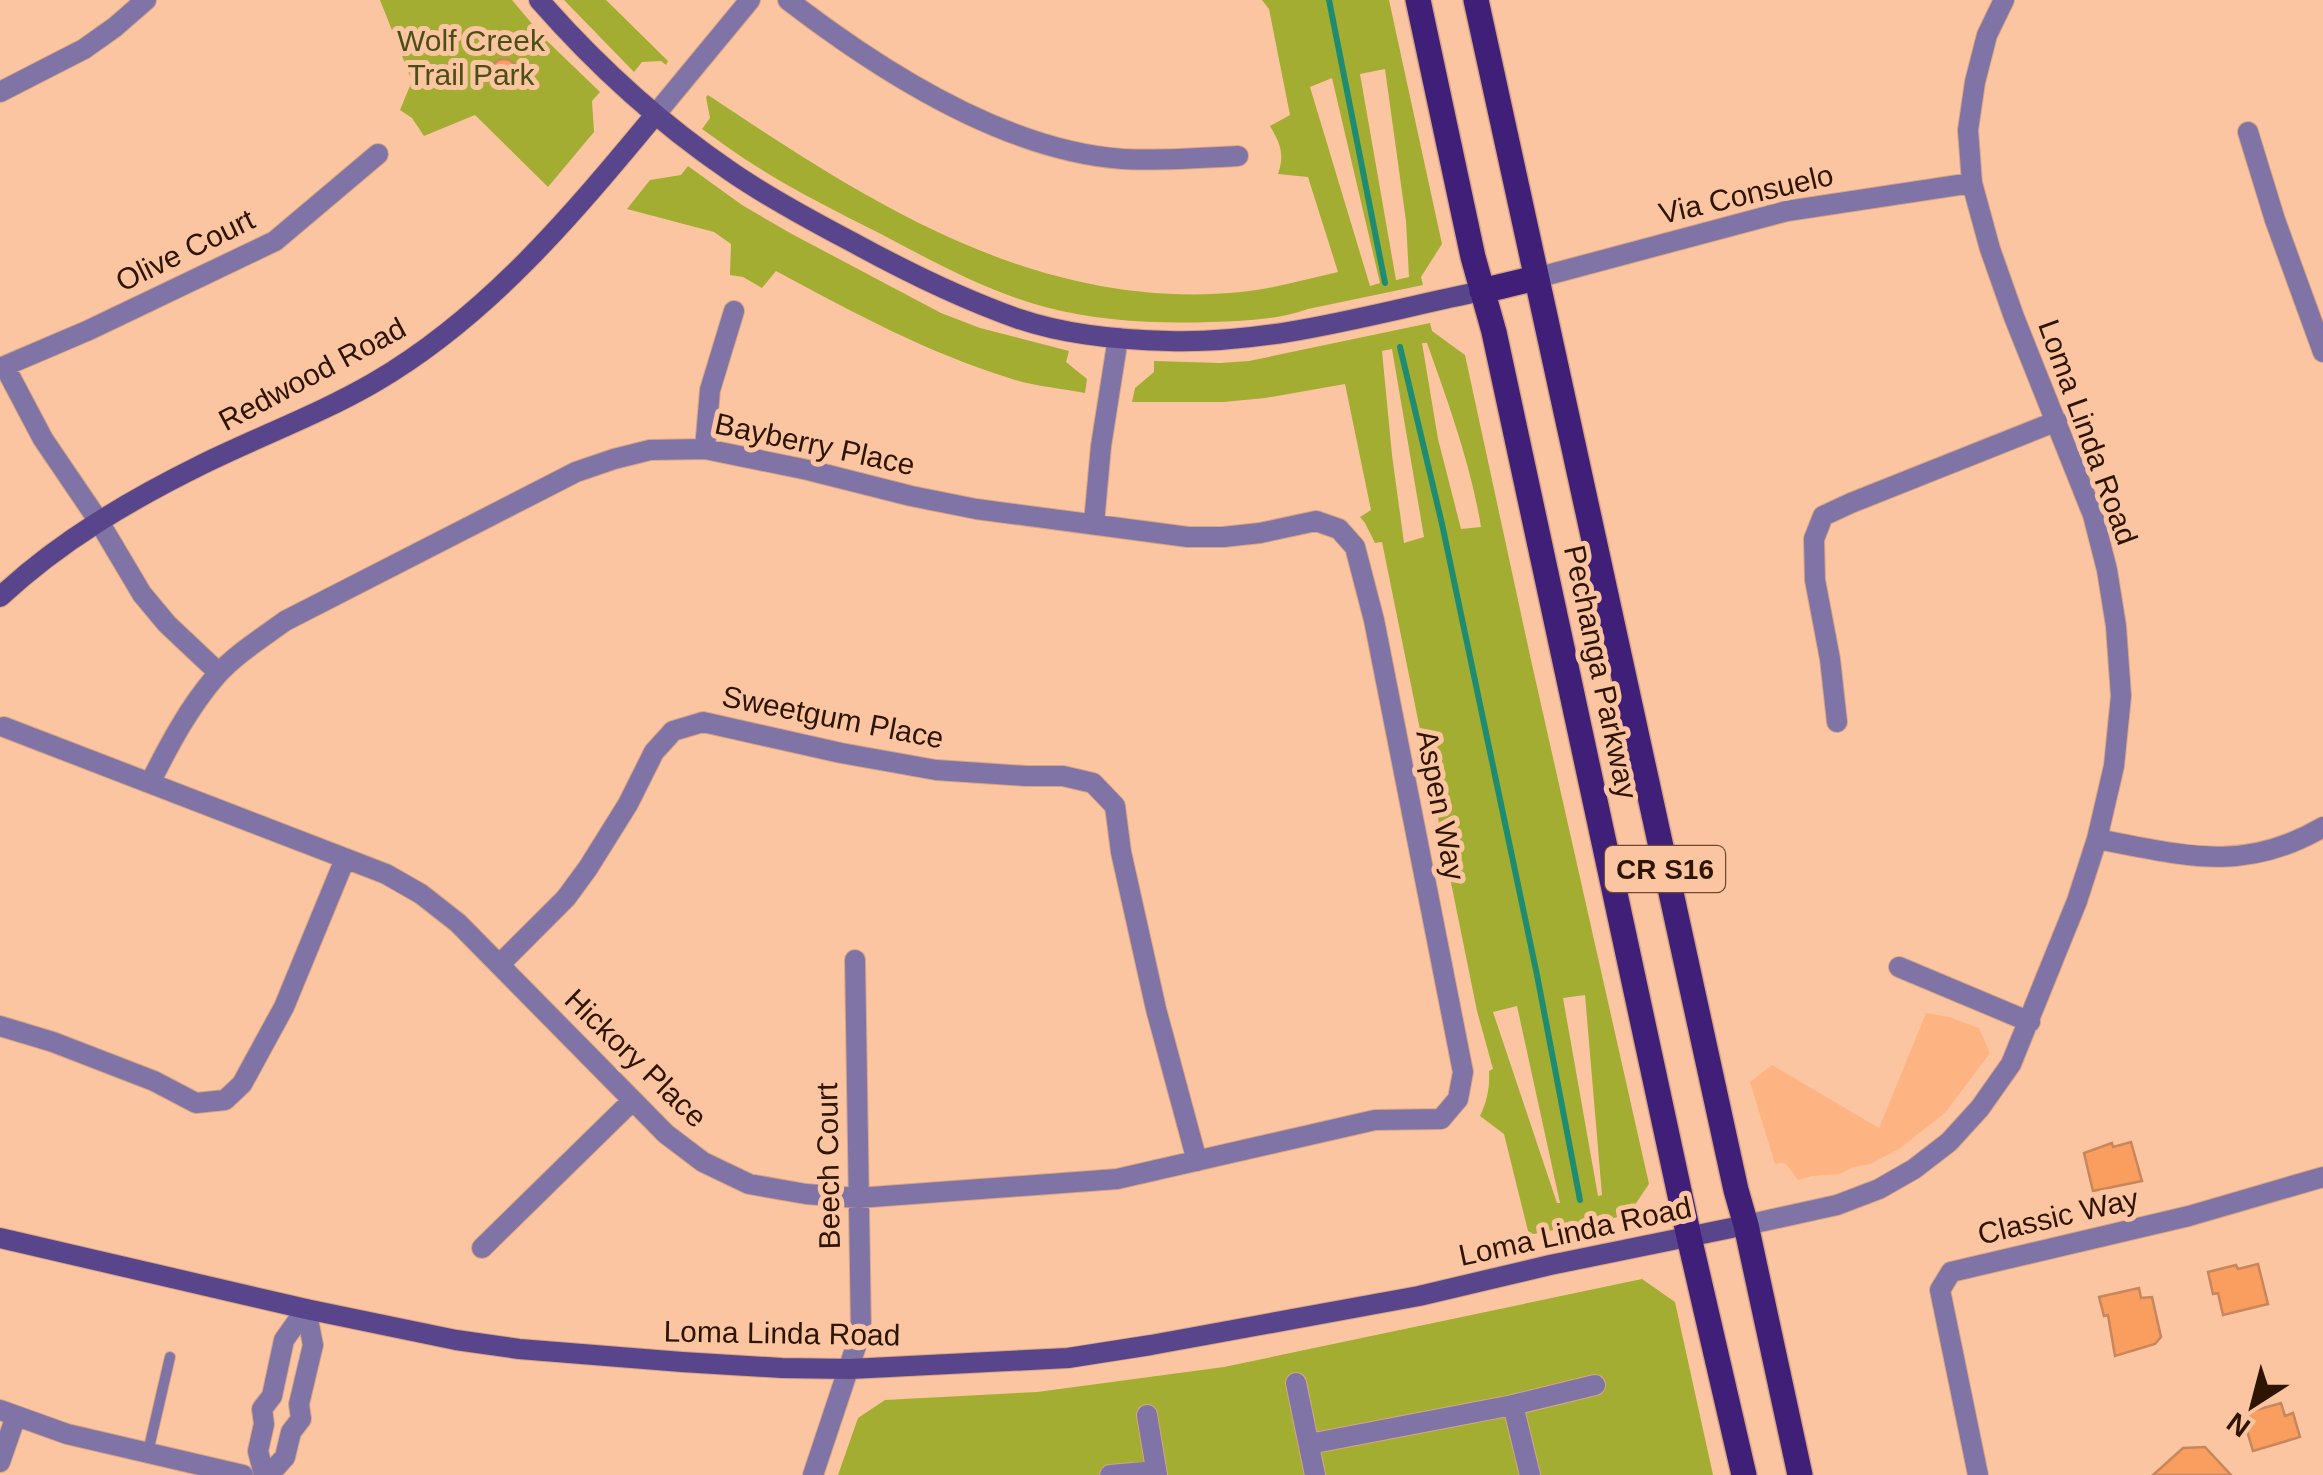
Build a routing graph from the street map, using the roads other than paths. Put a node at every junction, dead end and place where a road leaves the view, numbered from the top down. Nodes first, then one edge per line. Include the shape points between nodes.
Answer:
1 (146, 0) edge
2 (538, 0) edge
3 (750, 0) edge
4 (788, 0) edge
5 (1418, 0) edge
6 (1476, 0) edge
7 (2004, 0) edge
8 (0, 92) edge
9 (655, 116) junction
10 (2248, 132) dead end
11 (378, 154) dead end
12 (1238, 156) dead end
13 (1972, 183) junction
14 (1536, 278) junction
15 (1482, 291) junction
16 (734, 311) dead end
17 (1118, 338) junction
18 (2323, 352) edge
19 (2, 368) edge
20 (2056, 421) junction
21 (704, 449) junction
22 (98, 520) junction
23 (1094, 523) junction
24 (1339, 529) joint
25 (0, 597) edge
26 (218, 674) junction
27 (1836, 722) dead end
28 (4, 727) dead end
29 (150, 783) junction
30 (2323, 827) edge
31 (2098, 839) junction
32 (345, 858) junction
33 (855, 960) dead end
34 (500, 964) junction
35 (1899, 968) dead end
36 (2030, 1022) junction
37 (0, 1026) edge
38 (1458, 1100) joint
39 (632, 1101) junction
40 (1198, 1161) junction
41 (2323, 1177) edge
42 (858, 1198) junction
43 (1746, 1226) junction
44 (1689, 1237) junction
45 (0, 1238) edge
46 (482, 1248) dead end
47 (306, 1309) junction
48 (170, 1357) dead end
49 (850, 1369) junction
50 (1296, 1383) dead end
51 (1595, 1385) dead end
52 (272, 1396) junction
53 (299, 1404) junction
54 (1513, 1406) junction
55 (8, 1413) edge
56 (1147, 1414) dead end
57 (264, 1424) junction
58 (291, 1432) junction
59 (1308, 1444) junction
60 (148, 1453) junction
61 (0, 1462) edge
62 (1157, 1473) edge
63 (231, 1474) edge
64 (266, 1475) edge
65 (813, 1475) edge
66 (1110, 1475) edge
67 (1315, 1475) edge
68 (1530, 1475) edge
69 (1744, 1475) edge
70 (1800, 1475) edge
71 (1978, 1475) edge

1 - 8 street via 84,49
2 - 9 street
3 - 9 street
4 - 12 street via 899,75 1032,141 1120,159
5 - 15 main road, Pechanga Parkway / CR S16
6 - 14 main road, Pechanga Parkway / CR S16
7 - 13 street, Loma Linda Road via 1975,82 1968,130
9 - 17 street via 808,219 955,294 1022,320
9 - 22 street, Redwood Road via 574,213 486,302 433,344 374,382
10 - 18 street
11 - 19 street, Olive Court via 275,240
13 - 14 street, Via Consuelo via 1788,211
13 - 20 street, Loma Linda Road
14 - 15 main road
14 - 43 main road, Pechanga Parkway / CR S16
15 - 17 street via 1286,334 1168,342
15 - 44 main road, Pechanga Parkway / CR S16
16 - 21 street via 710,390
17 - 23 street
19 - 22 street
20 - 27 street via 1822,516 1814,539 1815,580
20 - 31 street, Loma Linda Road via 2093,515 2116,626 2121,696
21 - 23 street, Bayberry Place via 944,502
21 - 26 street, Bayberry Place via 650,450 576,472 286,622
22 - 25 street, Redwood Road
22 - 26 street via 142,594
23 - 24 street, Bayberry Place via 1223,537 1316,520
24 - 38 street, Aspen Way via 1354,547 1374,620 1463,1072
26 - 29 street, Bayberry Place
28 - 29 street, Hickory Place
29 - 32 street, Hickory Place
30 - 31 street via 2239,858
31 - 36 street, Loma Linda Road
32 - 34 street, Hickory Place via 421,894
32 - 37 street via 284,1007 242,1084 225,1100 196,1103 154,1081
33 - 42 street, Beech Court
34 - 39 street, Hickory Place
34 - 40 street, Sweetgum Place via 566,898 654,752 688,726 703,722 936,770 1094,783 1114,806 1156,1009
35 - 36 street
36 - 43 street, Loma Linda Road via 1980,1108 1914,1169 1836,1205
38 - 40 street, Hickory Place via 1441,1119 1375,1120
39 - 42 street, Hickory Place via 703,1162 748,1184
39 - 46 street
40 - 42 street, Hickory Place via 1117,1179
41 - 71 street, Classic Way via 1951,1272 1940,1290
42 - 49 street, Beech Court via 860,1331
43 - 44 street, Loma Linda Road
43 - 70 main road, Pechanga Parkway / CR S16
44 - 49 street, Loma Linda Road via 1151,1345 1068,1358
44 - 69 main road, Pechanga Parkway / CR S16
45 - 47 street, Loma Linda Road
47 - 49 street, Loma Linda Road via 519,1350
47 - 52 street via 284,1340
47 - 53 street via 313,1345
48 - 60 lane
49 - 65 street, Beech Court
50 - 59 street
51 - 54 street
52 - 53 lane via 287,1395
52 - 57 street via 262,1409
53 - 58 street via 301,1420
54 - 59 street
54 - 68 street
55 - 60 street
55 - 61 street
56 - 62 street
57 - 58 lane via 276,1434
57 - 64 street via 258,1451
58 - 64 street via 285,1456
59 - 67 street
60 - 63 street
62 - 66 street

